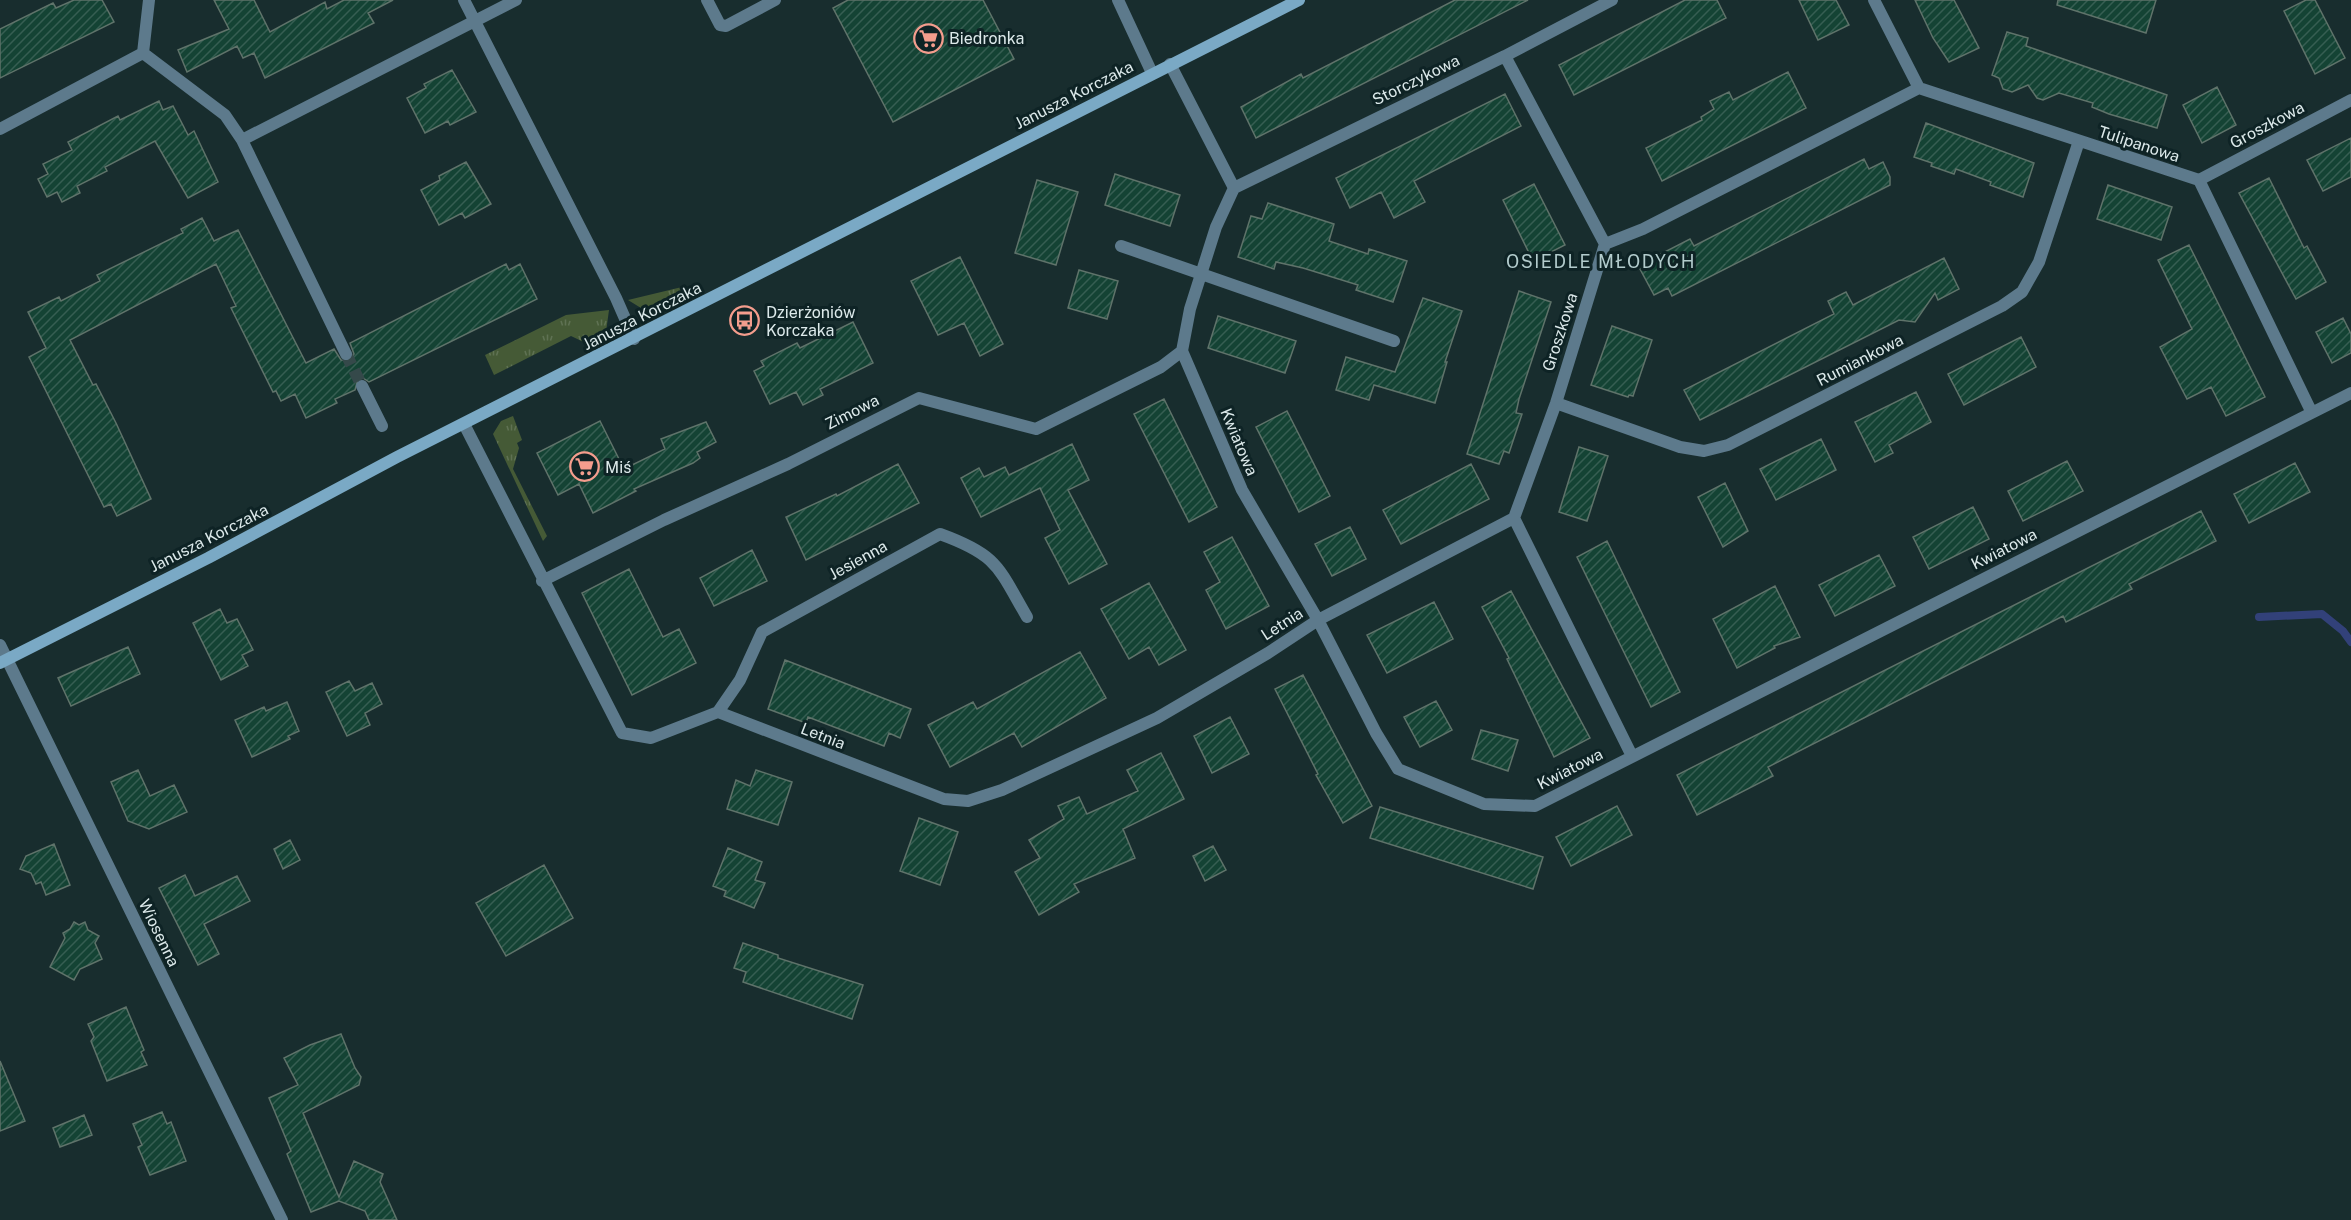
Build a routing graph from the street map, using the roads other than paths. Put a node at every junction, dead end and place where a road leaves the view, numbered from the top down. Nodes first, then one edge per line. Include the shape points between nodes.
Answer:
1 (149, 0) edge
2 (464, 0) edge
3 (516, 0) edge
4 (707, 0) edge
5 (775, 0) edge
6 (1118, 0) edge
7 (1299, 0) edge
8 (1612, 0) edge
9 (1874, 0) edge
10 (474, 20) junction
11 (143, 53) junction
12 (1505, 56) junction
13 (1170, 64) junction
14 (1152, 74) junction
15 (1919, 88) junction
16 (2351, 100) edge
17 (0, 129) edge
18 (242, 140) junction
19 (2079, 141) junction
20 (2199, 180) junction
21 (1234, 188) junction
22 (1605, 244) junction
23 (1121, 246) dead end
24 (1202, 275) junction
25 (634, 339) junction
26 (1394, 341) dead end
27 (1182, 351) junction
28 (346, 354) tunnel mouth
29 (362, 386) tunnel mouth
30 (2351, 393) edge
31 (1556, 403) junction
32 (2311, 411) junction
33 (464, 424) junction
34 (382, 426) dead end
35 (1515, 518) junction
36 (542, 581) junction
37 (1027, 617) dead end
38 (1318, 620) junction
39 (0, 645) edge
40 (3, 662) edge
41 (718, 712) junction
42 (1632, 756) junction
43 (282, 1220) edge

1 - 11 street
2 - 10 street
3 - 10 street
4 - 5 street via 720,25 726,26
6 - 14 street
7 - 13 street, Janusza Korczaka
8 - 12 street, Storczykowa
9 - 15 street
10 - 18 street
10 - 25 street
11 - 17 street
11 - 18 street via 225,115
12 - 21 street, Storczykowa
12 - 22 street
13 - 14 street, Janusza Korczaka
13 - 21 street
14 - 25 street, Janusza Korczaka
15 - 19 street, Tulipanowa
15 - 22 street via 1643,229
16 - 20 street, Groszkowa
18 - 28 street
19 - 20 street, Tulipanowa
19 - 31 street, Rumiankowa via 2039,262 2022,292 2002,306 1728,445 1704,451 1680,447
20 - 32 street
21 - 24 street via 1216,227
22 - 31 street, Groszkowa
23 - 24 street
24 - 26 street
24 - 27 street
25 - 33 street, Janusza Korczaka
27 - 36 street, Zimowa via 1161,367 1036,429 919,398
27 - 38 street, Kwiatowa via 1242,490
29 - 34 street
30 - 32 street, Kwiatowa
31 - 35 street, Groszkowa
32 - 42 street, Kwiatowa
33 - 36 street
33 - 40 street, Janusza Korczaka
35 - 38 street
35 - 42 street
36 - 41 street via 622,733 651,738
37 - 41 street, Jesienna via 995,562 973,546 940,534 762,632 740,681
38 - 41 street, Letnia via 1157,718 1002,790 968,801 944,799
38 - 42 street, Kwiatowa via 1398,769 1484,804 1535,806
39 - 40 street, Wiosenna
40 - 43 street, Wiosenna

